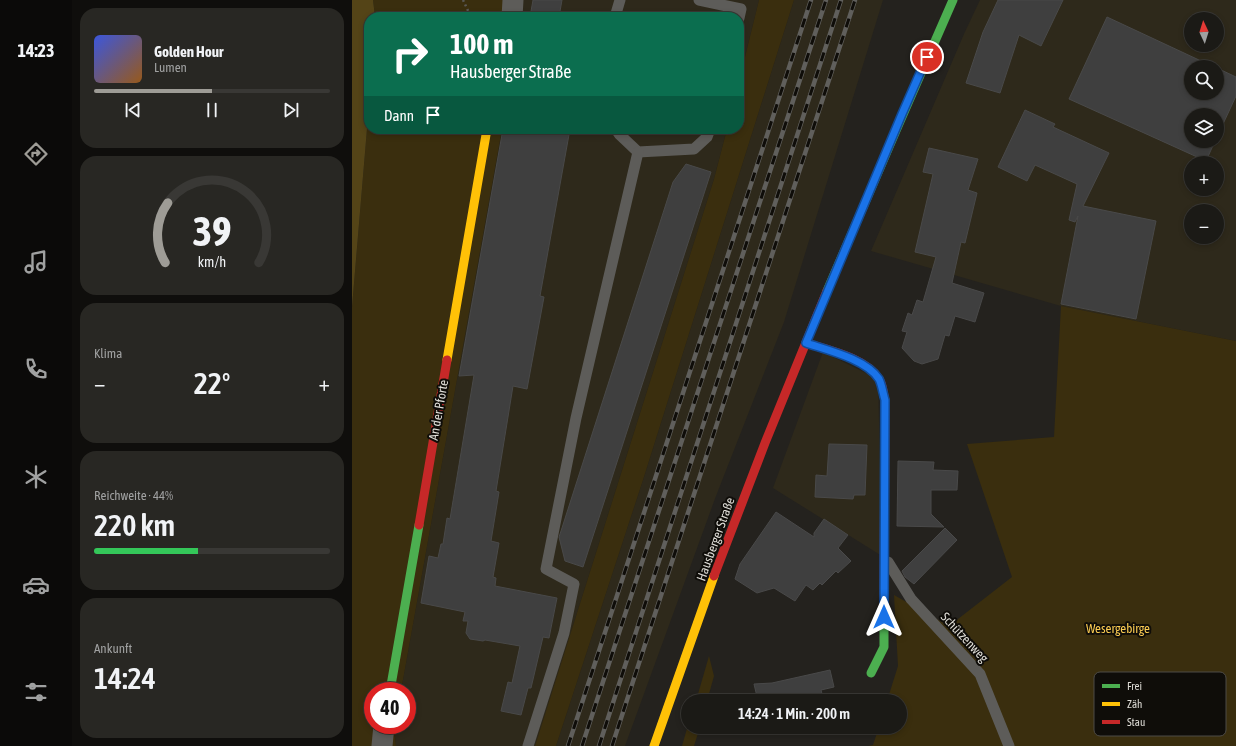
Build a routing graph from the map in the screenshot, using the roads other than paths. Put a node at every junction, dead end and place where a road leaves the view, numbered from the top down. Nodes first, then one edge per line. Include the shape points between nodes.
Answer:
1 (513, 0) edge
2 (620, 0) edge
3 (700, 0) edge
4 (953, 0) edge
5 (741, 9) edge
6 (512, 12) edge
7 (616, 12) edge
8 (485, 134) edge
9 (619, 134) edge
10 (708, 134) edge
11 (638, 152) junction
12 (806, 343) junction
13 (884, 556) junction
14 (872, 673) dead end
15 (392, 682) edge
16 (383, 734) edge
17 (382, 746) edge
18 (528, 746) edge
19 (654, 746) edge
20 (1009, 746) edge

1 - 6 street
2 - 7 lane
3 - 5 lane
4 - 12 street, Hausberger Straße
8 - 15 street, An der Pforte
9 - 11 lane
10 - 11 lane via 694,149
11 - 18 lane via 576,418 546,569 574,584 564,632
12 - 13 street via 853,359 867,367 879,379 885,400
12 - 19 street, Hausberger Straße via 740,509
13 - 14 street via 884,647
13 - 20 lane, Schützenweg via 911,599 980,674
16 - 17 street

